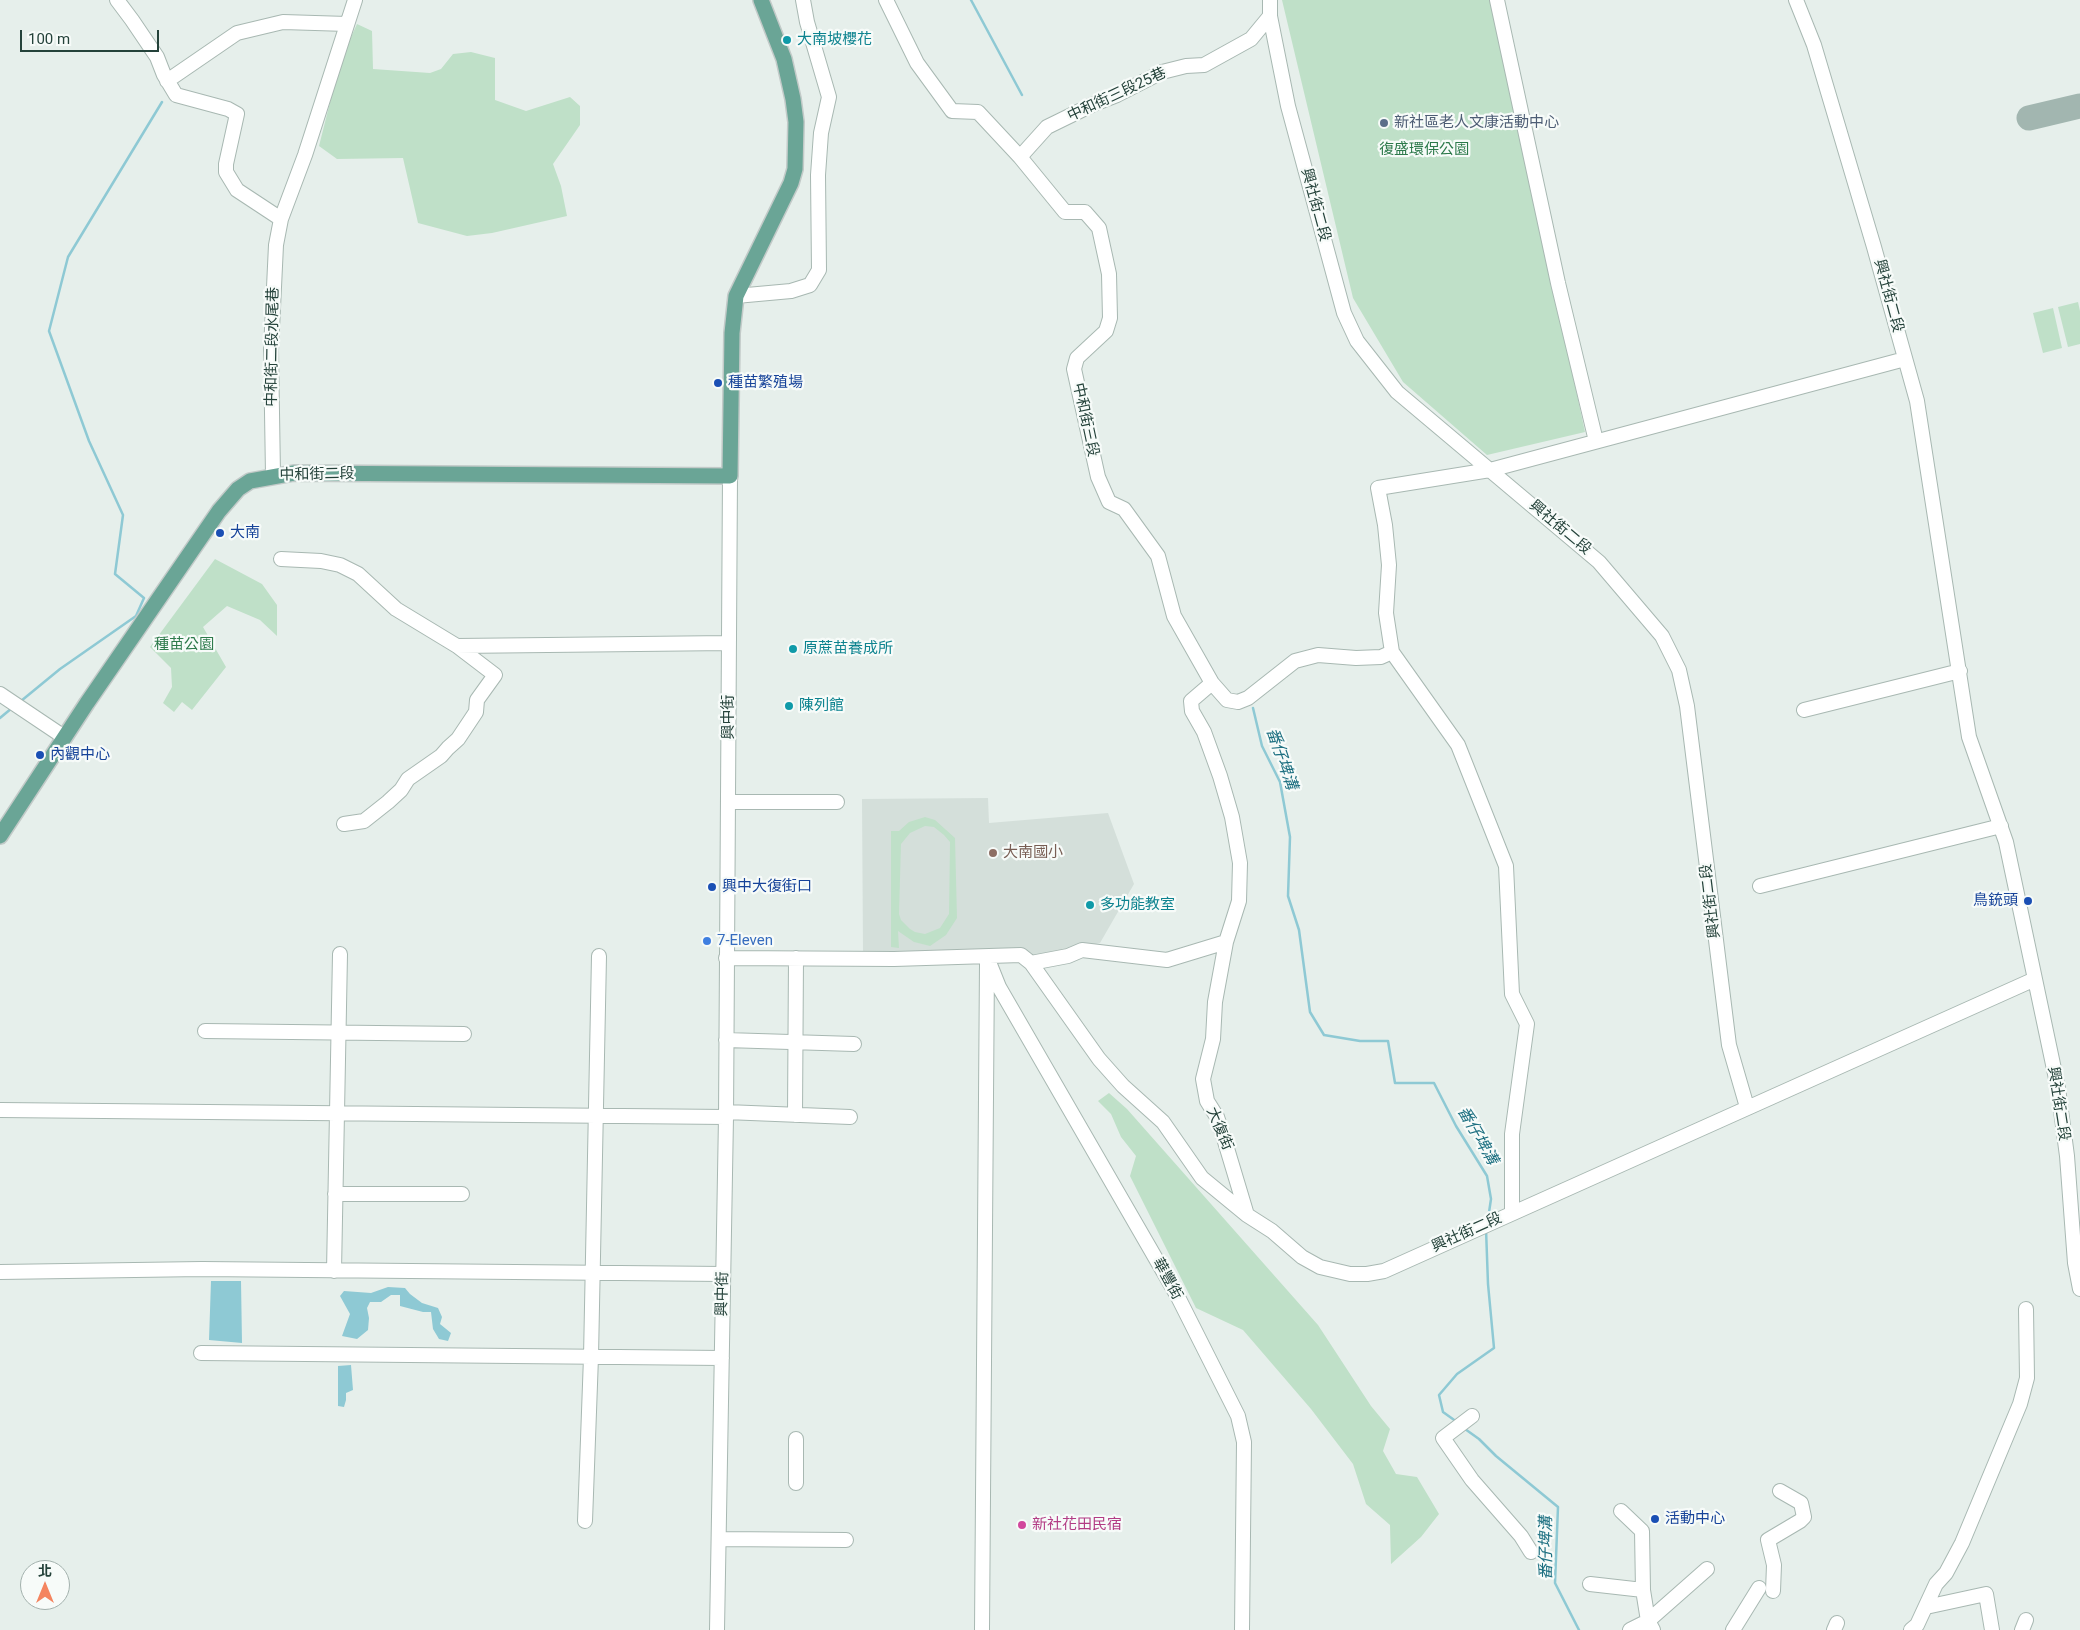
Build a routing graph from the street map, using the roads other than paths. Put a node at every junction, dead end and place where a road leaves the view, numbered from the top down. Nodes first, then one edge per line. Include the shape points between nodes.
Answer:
1 (117, 0) edge
2 (355, 0) edge
3 (761, 0) edge
4 (803, 0) edge
5 (886, 0) edge
6 (1270, 0) edge
7 (1497, 0) edge
8 (1796, 0) edge
9 (1270, 16) junction
10 (347, 24) junction
11 (167, 81) junction
12 (1020, 157) junction
13 (282, 219) junction
14 (736, 296) junction
15 (1905, 359) junction
16 (1596, 441) junction
17 (1490, 470) junction
18 (273, 475) junction
19 (730, 476) junction
20 (281, 559) dead end
21 (729, 643) junction
22 (457, 646) junction
23 (1392, 652) junction
24 (1960, 671) junction
25 (1212, 683) junction
26 (0, 694) edge
27 (1804, 710) dead end
28 (64, 736) junction
29 (729, 802) junction
30 (837, 802) dead end
31 (344, 824) dead end
32 (2000, 826) junction
33 (0, 836) edge
34 (1760, 886) dead end
35 (1226, 942) junction
36 (340, 954) dead end
37 (599, 956) dead end
38 (987, 957) junction
39 (726, 958) junction
40 (796, 958) junction
41 (1031, 963) junction
42 (2035, 979) junction
43 (205, 1031) dead end
44 (338, 1032) junction
45 (464, 1034) dead end
46 (726, 1040) junction
47 (795, 1042) junction
48 (854, 1044) dead end
49 (1747, 1107) junction
50 (0, 1110) edge
51 (336, 1112) junction
52 (726, 1114) junction
53 (596, 1115) junction
54 (795, 1115) junction
55 (850, 1117) dead end
56 (335, 1194) junction
57 (462, 1194) dead end
58 (1512, 1212) junction
59 (1247, 1214) junction
60 (334, 1271) junction
61 (0, 1272) edge
62 (593, 1273) junction
63 (723, 1274) junction
64 (2080, 1289) edge
65 (2026, 1309) dead end
66 (201, 1353) dead end
67 (591, 1357) junction
68 (722, 1358) junction
69 (1472, 1416) dead end
70 (796, 1439) dead end
71 (796, 1483) dead end
72 (1780, 1491) dead end
73 (1621, 1511) dead end
74 (585, 1521) dead end
75 (719, 1538) junction
76 (846, 1540) dead end
77 (1530, 1552) dead end
78 (1707, 1570) dead end
79 (1590, 1584) dead end
80 (1643, 1590) junction
81 (1926, 1606) junction
82 (1651, 1626) edge
83 (717, 1630) edge
84 (982, 1630) edge
85 (1242, 1630) edge
86 (1630, 1630) edge
87 (1733, 1630) edge
88 (1911, 1630) edge
89 (1992, 1630) edge

1 - 11 street via 157,57
2 - 10 street, 中和街二段水尾巷
3 - 14 main road via 784,58 793,99 796,122 794,169 791,183
4 - 14 street via 829,98 821,134 818,175 820,270 810,285 791,291
5 - 12 street, 中和街三段 via 917,63 952,112 978,112
6 - 9 street, 興社街二段
7 - 16 street
8 - 15 street, 興社街二段 via 1814,46
9 - 12 street, 中和街三段25巷 via 1251,38 1204,65 1162,72 1047,127
9 - 17 street, 興社街二段 via 1288,106 1344,313 1357,341 1397,392
10 - 11 street via 283,22 237,34
10 - 13 street, 中和街二段水尾巷
11 - 13 street via 176,95 237,114 226,172 237,190
12 - 25 street, 中和街三段 via 1065,212 1085,212 1099,228 1109,274 1110,318 1106,331 1077,358 1074,369 1098,477 1109,502 1124,510 1158,556 1174,616
13 - 18 street, 中和街二段水尾巷 via 276,245 272,324
14 - 19 main road via 732,333
15 - 16 street
15 - 24 street, 興社街二段 via 1916,401
16 - 17 street
17 - 23 street via 1378,488 1386,525 1389,565 1386,613
17 - 49 street, 興社街二段 via 1599,562 1662,636 1679,670 1688,706 1729,1045
18 - 19 main road, 中和街二段
18 - 28 main road, 中和街二段 via 250,481 238,489 219,511
19 - 21 street, 興中街
20 - 22 street via 340,565 358,574 396,609
21 - 22 street
21 - 29 street, 興中街
22 - 31 street via 495,675 477,700 476,712 458,739 408,779 388,802 364,821
23 - 25 street via 1380,657 1318,655 1295,661 1248,698 1238,702 1227,700
23 - 58 street via 1458,745 1506,866 1512,994 1527,1024 1512,1134
24 - 27 street
24 - 32 street, 興社街二段 via 1970,737
25 - 35 street, 大復街 via 1191,701 1192,711 1204,732 1220,776 1232,816 1240,864 1239,901
26 - 28 street
28 - 33 main road, 中和街二段
29 - 30 street
29 - 39 street, 興中街
32 - 34 street
32 - 42 street, 興社街二段
35 - 41 street via 1166,960 1082,950
35 - 59 street, 大復街 via 1214,1002 1213,1039 1203,1079 1207,1101 1217,1117
36 - 44 street
37 - 53 street
38 - 40 street
38 - 41 street via 1021,955
38 - 84 street
38 - 85 street, 華豐街 via 999,987 1178,1297 1238,1416 1244,1442
39 - 40 street
39 - 46 street, 興中街
40 - 47 street
41 - 59 street via 1099,1059 1163,1122 1202,1178
42 - 49 street, 興社街二段
42 - 64 street, 興社街二段 via 2058,1088
43 - 44 street
44 - 45 street
44 - 51 street
46 - 47 street
46 - 52 street, 興中街
47 - 48 street
47 - 54 street
49 - 58 street, 興社街二段
50 - 51 street
51 - 53 street
51 - 56 street
52 - 53 street
52 - 54 street
52 - 63 street, 興中街
53 - 62 street
54 - 55 street
56 - 57 street
56 - 60 street
58 - 59 street, 興社街二段 via 1384,1271 1367,1274 1350,1274 1320,1267 1302,1258
60 - 61 street
60 - 62 street
62 - 63 street
62 - 67 street
63 - 68 street, 興中街
65 - 81 street via 2027,1378 2020,1404 1962,1543
66 - 67 street
67 - 68 street
67 - 74 street
68 - 75 street, 興中街
69 - 77 street via 1443,1438
70 - 71 street
72 - 87 street via 1801,1503 1804,1517 1768,1540 1774,1565 1766,1589
73 - 80 street via 1642,1531
75 - 76 street
75 - 83 street, 興中街
78 - 82 street
79 - 80 street
80 - 82 street
81 - 88 street
81 - 89 street via 1986,1594
82 - 86 street

